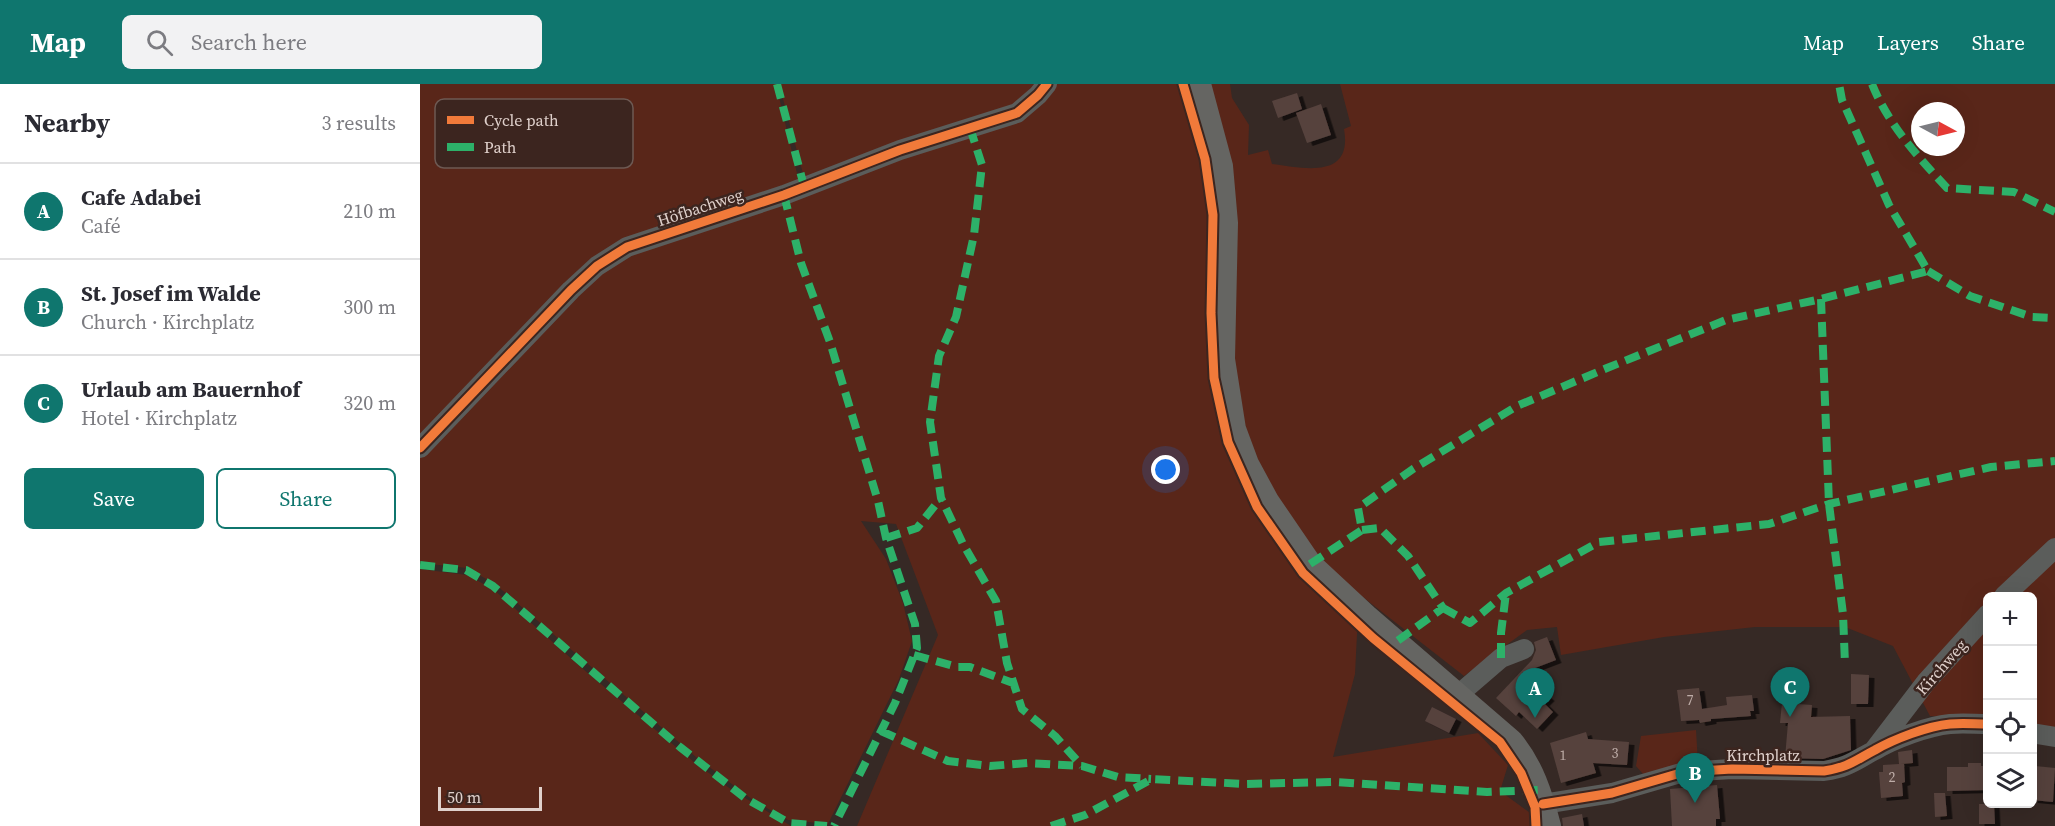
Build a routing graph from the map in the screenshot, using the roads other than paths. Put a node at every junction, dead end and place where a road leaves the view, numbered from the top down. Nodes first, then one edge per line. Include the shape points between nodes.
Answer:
1 (1047, 84) edge
2 (1198, 84) edge
3 (420, 448) edge
4 (2055, 548) edge
5 (2009, 592) edge
6 (1983, 619) edge
7 (1524, 650) dead end
8 (1458, 695) junction
9 (1896, 720) junction
10 (1983, 724) edge
11 (2037, 734) edge
12 (1911, 735) junction
13 (2055, 737) edge
14 (1874, 750) junction
15 (1546, 815) edge

1 - 3 street, Höfbachweg via 1017,113 900,150 784,195 627,247 597,266 571,290
2 - 8 main road via 1221,166 1226,223 1223,359 1234,429 1247,464 1310,564
4 - 5 street
6 - 9 street, Kirchweg
7 - 8 street via 1501,658
8 - 15 main road via 1522,754
9 - 12 street
9 - 14 street, Kirchweg
10 - 12 street via 1948,724
11 - 13 street
12 - 14 street
14 - 15 street, Kirchplatz via 1851,765 1824,771 1684,772

